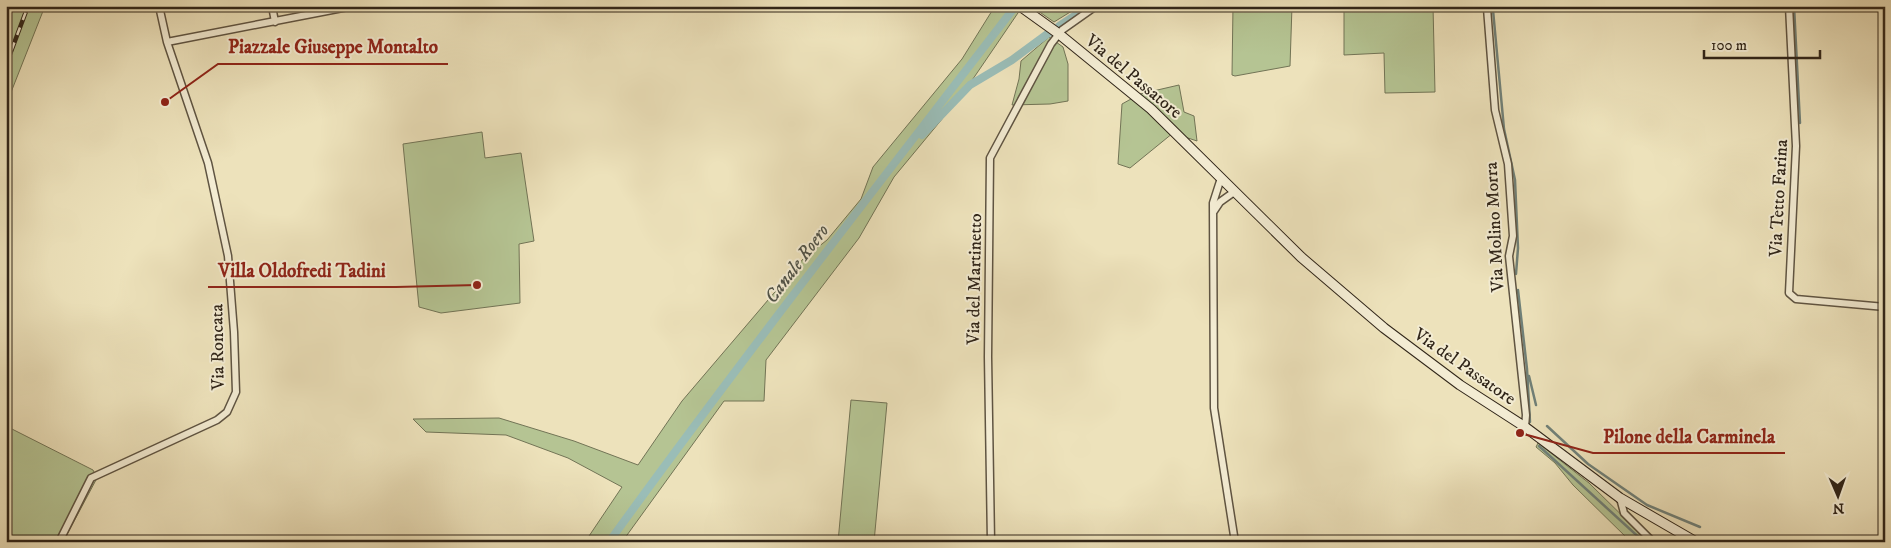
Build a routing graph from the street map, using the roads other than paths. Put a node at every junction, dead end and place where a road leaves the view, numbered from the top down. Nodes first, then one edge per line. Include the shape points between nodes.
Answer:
1 (159, 6) edge
2 (272, 6) edge
3 (353, 6) edge
4 (1020, 6) edge
5 (1096, 6) edge
6 (1498, 6) edge
7 (1790, 6) edge
8 (275, 22) junction
9 (1059, 34) junction
10 (167, 42) junction
11 (1220, 178) junction
12 (1234, 192) junction
13 (1213, 212) junction
14 (1885, 307) edge
15 (1525, 427) junction
16 (1620, 498) junction
17 (59, 542) edge
18 (991, 542) edge
19 (1234, 542) edge
20 (1653, 542) edge
21 (1696, 542) edge

1 - 10 street, Via Roncata
2 - 8 street
3 - 8 street
4 - 9 street, Via del Passatore
5 - 9 street
6 - 15 street, Via Molino Morra via 1487,8 1495,110 1508,164 1513,236 1509,256
7 - 14 street, Via Tetto Farina via 1796,146 1789,293 1796,299
8 - 10 street
9 - 11 street, Via del Passatore via 1151,109
9 - 18 street, Via del Martinetto via 990,158 988,357
10 - 17 street, Via Roncata via 208,163 228,256 236,392 227,412 217,420 91,478
11 - 12 street, Via del Passatore
11 - 13 street
12 - 13 street
12 - 15 street, Via del Passatore via 1301,257 1384,328 1460,385
13 - 19 street via 1214,408
15 - 16 street, Via del Passatore
16 - 20 street via 1624,512
16 - 21 street, Via del Passatore

